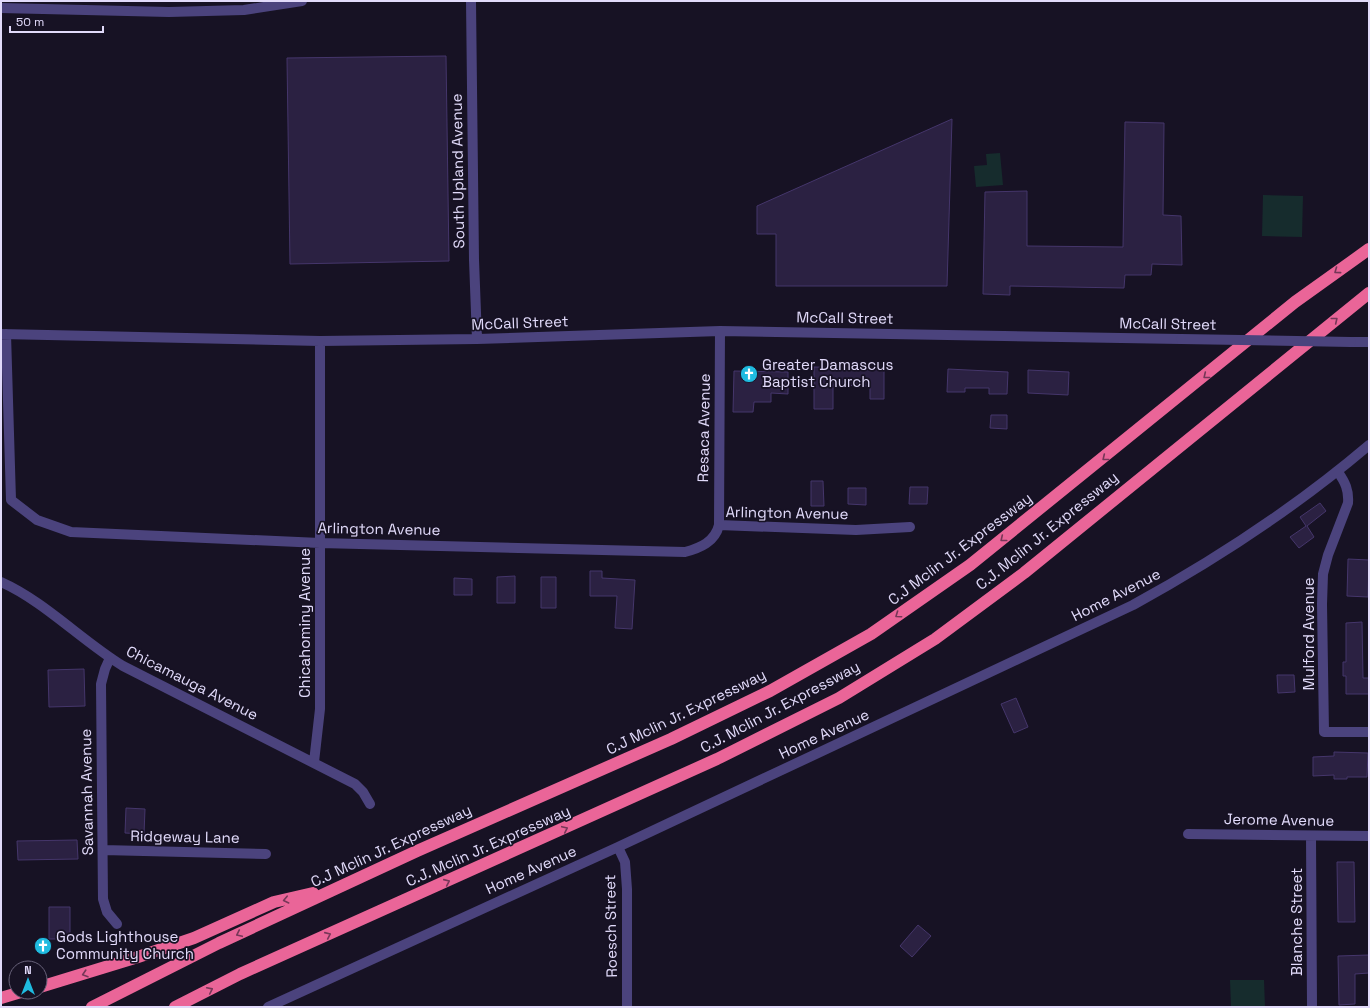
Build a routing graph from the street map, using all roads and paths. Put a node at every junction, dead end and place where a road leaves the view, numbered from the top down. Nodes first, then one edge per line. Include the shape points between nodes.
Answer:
1 (302, 1) edge
2 (471, 1) edge
3 (270, 4) edge
4 (67, 5) edge
5 (1, 8) edge
6 (1369, 249) edge
7 (1369, 285) edge
8 (1365, 296) edge
9 (720, 331) junction
10 (4, 334) edge
11 (477, 340) junction
12 (320, 341) junction
13 (1369, 342) edge
14 (1369, 445) edge
15 (1338, 472) junction
16 (718, 525) junction
17 (910, 527) dead end
18 (320, 543) junction
19 (1, 582) edge
20 (110, 658) junction
21 (1369, 732) edge
22 (314, 762) junction
23 (370, 804) dead end
24 (1188, 834) dead end
25 (1311, 836) junction
26 (1369, 836) edge
27 (618, 847) junction
28 (103, 850) junction
29 (266, 854) dead end
30 (337, 888) junction
31 (117, 924) dead end
32 (48, 985) edge
33 (92, 1007) edge
34 (175, 1007) edge
35 (268, 1007) edge
36 (627, 1007) edge
37 (1312, 1007) edge

1 - 3 street
2 - 11 street, South Upland Avenue
3 - 4 street via 244,10 169,12
4 - 5 street
6 -> 30 highway, C.J Mclin Jr. Expressway via 1295,302 970,565 871,634 770,690 670,739
7 - 8 highway
34 -> 8 highway, C.J. Mclin Jr. Expressway via 240,974 717,759 839,698 935,639 1024,572
9 - 11 street, McCall Street
9 - 13 street, McCall Street, bridge
9 - 16 street, Resaca Avenue
10 - 12 street, McCall Street
10 - 18 street, Arlington Avenue via 11,500 37,520 71,532
11 - 12 street, McCall Street
12 - 18 street, Chicahominy Avenue
14 - 15 street, Home Avenue
15 - 21 street, Mulford Avenue via 1346,484 1348,503 1323,574 1324,732
15 - 27 street, Home Avenue via 1261,528 1133,605
16 - 17 street, Arlington Avenue via 856,530
16 - 18 street, Arlington Avenue via 708,542 686,552
18 - 22 street, Chicahominy Avenue via 320,709
19 - 20 street, Chicamauga Avenue via 30,599
20 - 22 street, Chicamauga Avenue
20 - 28 street, Savannah Avenue via 101,684
22 - 23 street, Chicamauga Avenue via 355,784
24 - 25 street, Jerome Avenue
25 - 26 street, Jerome Avenue
25 - 37 street, Blanche Street
27 - 35 street, Home Avenue
27 - 36 street, Roesch Street via 625,862 627,889
28 - 29 street, Ridgeway Lane
28 - 31 street, Savannah Avenue via 104,899 107,912
30 -> 32 highway via 274,902 194,938
30 -> 33 highway, C.J Mclin Jr. Expressway via 218,943

